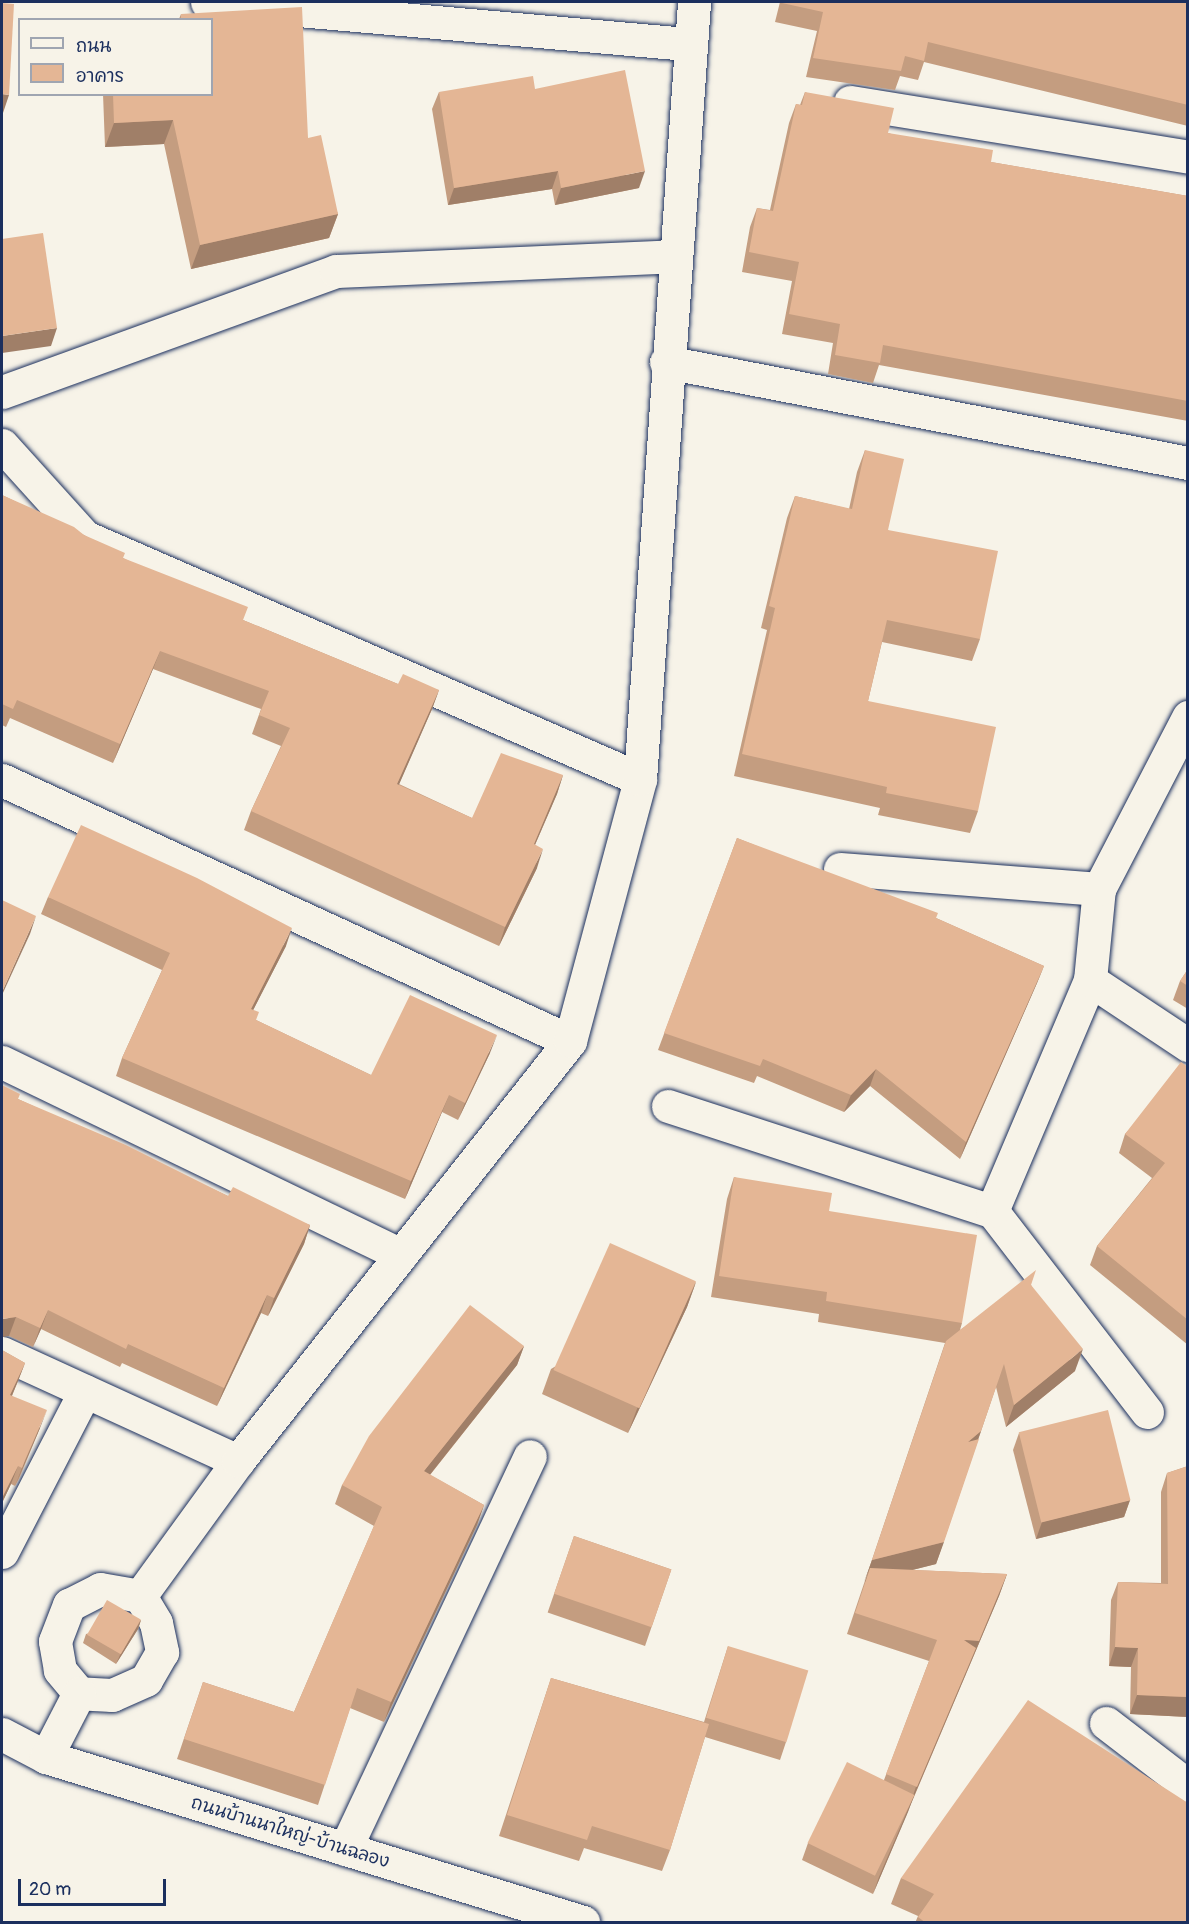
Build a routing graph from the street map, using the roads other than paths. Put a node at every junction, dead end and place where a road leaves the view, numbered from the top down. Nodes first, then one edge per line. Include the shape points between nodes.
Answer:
1 (207, 2) edge
2 (694, 2) edge
3 (691, 44) junction
4 (818, 97) edge
5 (1188, 157) edge
6 (675, 256) junction
7 (666, 362) junction
8 (2, 392) edge
9 (2, 445) edge
10 (1188, 463) edge
11 (1188, 717) edge
12 (640, 779) junction
13 (2, 780) edge
14 (840, 869) dead end
15 (1099, 890) junction
16 (1090, 980) junction
17 (570, 1041) junction
18 (1188, 1045) edge
19 (2, 1062) edge
20 (668, 1106) dead end
21 (992, 1211) junction
22 (401, 1254) junction
23 (2, 1353) edge
24 (85, 1391) junction
25 (1147, 1413) dead end
26 (530, 1456) dead end
27 (238, 1461) junction
28 (2, 1552) edge
29 (140, 1596) junction
30 (79, 1693) junction
31 (1106, 1723) dead end
32 (2, 1734) edge
33 (46, 1757) junction
34 (1188, 1786) edge
35 (345, 1850) junction
36 (583, 1923) edge

1 - 3 street
2 - 3 street
3 - 6 street
4 - 5 street
6 - 7 street
6 - 8 street via 336,271
7 - 10 street
7 - 12 street
9 - 12 street via 85,537
11 - 15 street
12 - 17 street
13 - 17 street
14 - 15 street
15 - 16 street
16 - 18 street
16 - 21 street
17 - 22 street
19 - 22 street
20 - 21 street
21 - 25 street
22 - 27 street
23 - 24 street
24 - 27 street
24 - 28 street
26 - 35 street
27 - 29 street
29 - 30 street via 156,1623 162,1652 146,1680 112,1695
29 - 30 street via 100,1589 69,1605 55,1641 60,1670
30 - 33 street
31 - 34 street
32 - 33 street, ถนนบ้านนาใหญ่-บ้านฉลอง
33 - 35 street, ถนนบ้านนาใหญ่-บ้านฉลอง
35 - 36 street, ถนนบ้านนาใหญ่-บ้านฉลอง

